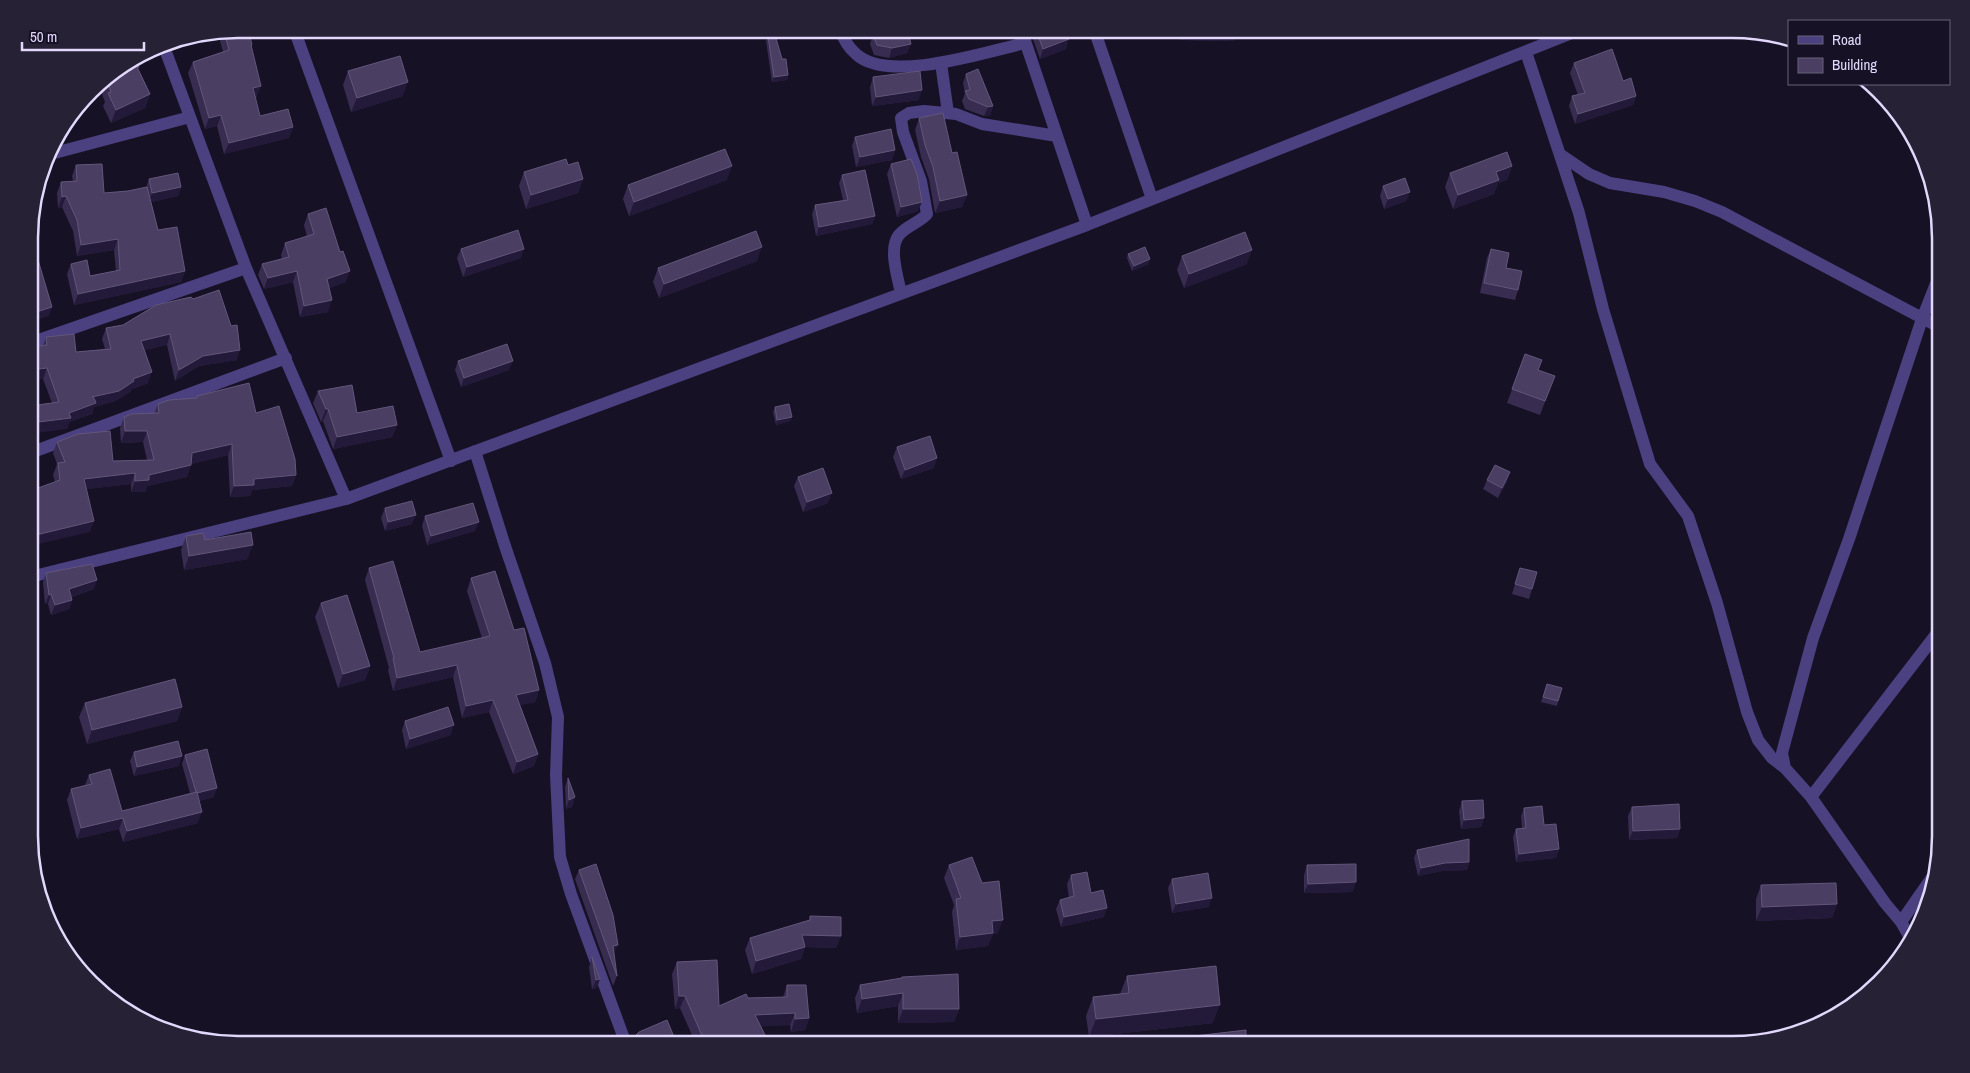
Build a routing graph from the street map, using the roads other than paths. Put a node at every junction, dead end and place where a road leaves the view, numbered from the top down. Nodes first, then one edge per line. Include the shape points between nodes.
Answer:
1 (297, 38) edge
2 (843, 38) edge
3 (1024, 38) edge
4 (1097, 38) edge
5 (1560, 38) edge
6 (1025, 43) junction
7 (165, 51) edge
8 (1526, 52) junction
9 (941, 63) junction
10 (948, 113) junction
11 (190, 117) junction
12 (1057, 136) junction
13 (57, 152) edge
14 (1561, 155) junction
15 (1152, 199) junction
16 (1088, 225) junction
17 (246, 268) junction
18 (901, 294) junction
19 (1932, 294) edge
20 (1922, 319) junction
21 (1932, 324) edge
22 (38, 340) edge
23 (286, 358) junction
24 (38, 450) edge
25 (475, 452) junction
26 (451, 461) junction
27 (346, 499) junction
28 (38, 575) edge
29 (1932, 640) edge
30 (1785, 768) junction
31 (1811, 796) junction
32 (1927, 885) edge
33 (1901, 922) junction
34 (1907, 933) edge
35 (623, 1036) edge

1 - 26 street
2 - 9 street via 857,55 872,62 902,67
3 - 6 street
4 - 15 street
5 - 8 street
6 - 9 street
6 - 12 street
7 - 11 street
8 - 14 street
8 - 15 street
9 - 10 street
10 - 12 street via 982,124
10 - 18 street via 924,110 901,118 902,132 921,181 927,214 897,236 893,253
11 - 13 street
11 - 17 street
12 - 16 street
14 - 20 street via 1589,174 1610,183 1664,192 1722,212
14 - 30 street via 1603,310 1650,464 1688,516 1717,603 1747,712 1758,740
15 - 16 street
16 - 18 street
17 - 22 street
17 - 23 street
18 - 25 street
19 - 20 street
20 - 21 street
20 - 30 street via 1813,638 1782,753
23 - 24 street
23 - 27 street
25 - 26 street
25 - 35 street via 546,663 558,716 556,775 560,857
26 - 27 street
27 - 28 street
29 - 31 street
30 - 31 street
31 - 33 street
32 - 33 street
33 - 34 street

